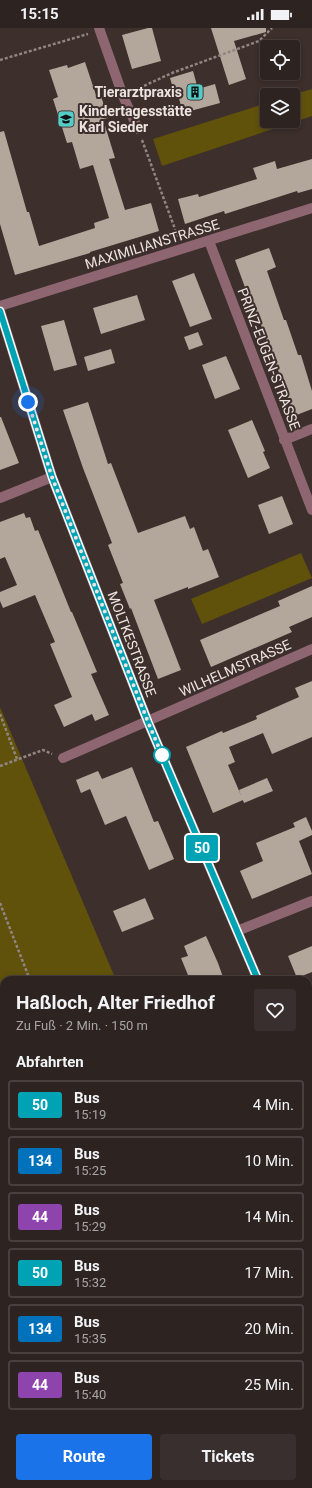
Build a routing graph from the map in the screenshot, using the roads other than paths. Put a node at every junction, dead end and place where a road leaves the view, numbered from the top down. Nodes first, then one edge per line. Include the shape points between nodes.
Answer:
1 (100, 29) edge
2 (138, 129) road end
3 (312, 208) edge
4 (209, 240) junction
5 (0, 306) edge
6 (0, 311) edge
7 (312, 429) edge
8 (284, 440) junction
9 (52, 477) junction
10 (0, 498) edge
11 (312, 510) edge
12 (312, 649) edge
13 (148, 722) junction
14 (63, 758) dead end
15 (312, 901) edge
16 (237, 931) junction
17 (256, 976) edge

1 - 2 street via 123,96
3 - 4 street, MAXIMILIANSTRASSE
4 - 5 street, MAXIMILIANSTRASSE
4 - 8 street, PRINZ-EUGEN-STRASSE
6 - 9 street, MOLTKESTRASSE
7 - 8 street
8 - 11 street, PRINZ-EUGEN-STRASSE
9 - 10 street
9 - 13 street, MOLTKESTRASSE
12 - 13 street, WILHELMSTRASSE
13 - 14 street, WILHELMSTRASSE
13 - 16 street, MOLTKESTRASSE
15 - 16 street
16 - 17 street, MOLTKESTRASSE

